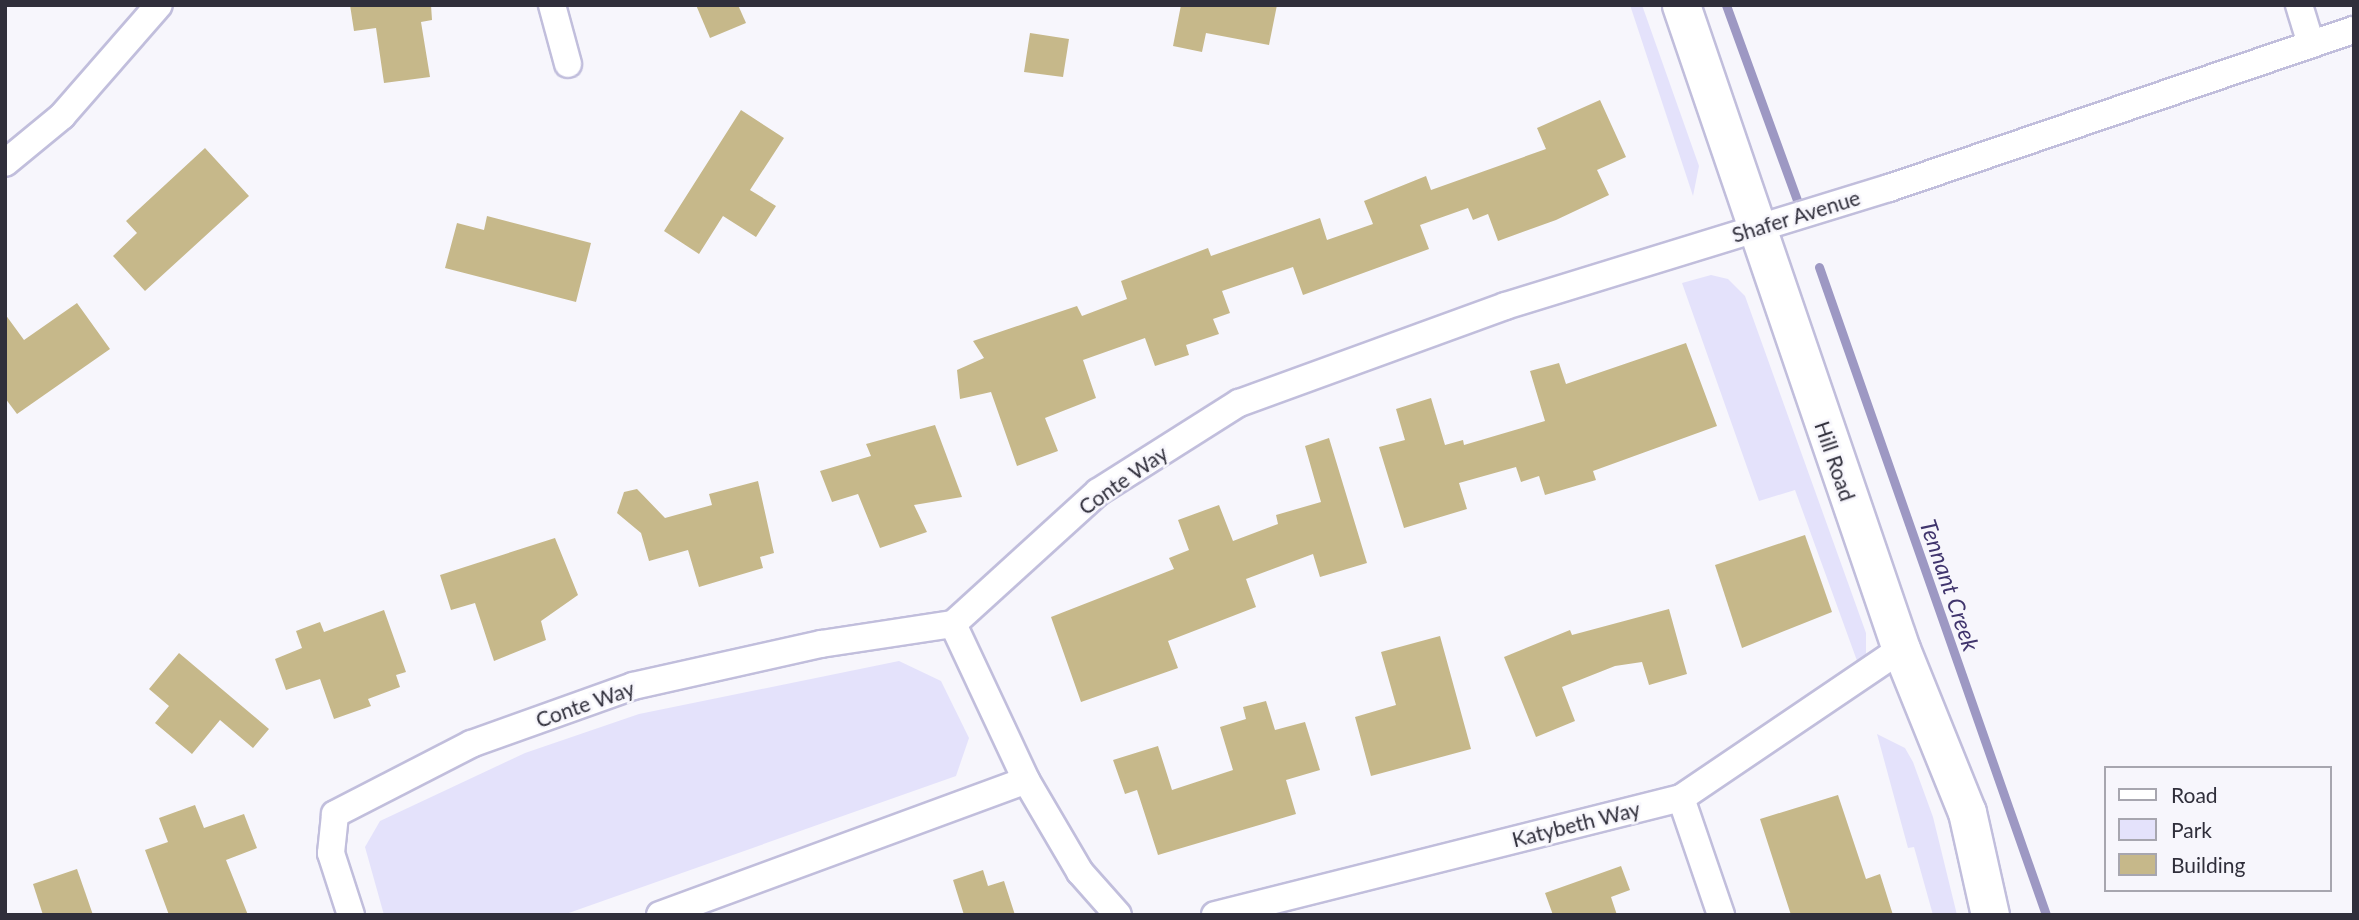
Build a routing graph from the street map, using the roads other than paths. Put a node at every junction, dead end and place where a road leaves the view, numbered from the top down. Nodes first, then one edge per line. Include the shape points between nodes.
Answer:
1 (159, 5) edge
2 (552, 5) edge
3 (1681, 5) edge
4 (2299, 5) edge
5 (2354, 30) edge
6 (2311, 44) junction
7 (568, 64) dead end
8 (5, 163) edge
9 (1754, 229) junction
10 (1239, 403) joint
11 (953, 624) junction
12 (1901, 649) junction
13 (1026, 780) junction
14 (1681, 798) junction
15 (1292, 904) edge
16 (351, 915) edge
17 (660, 915) edge
18 (1118, 915) edge
19 (1215, 915) edge
20 (1721, 915) edge
21 (1990, 915) edge

1 - 8 street via 62,116
2 - 7 street
3 - 9 main road, Hill Road
4 - 6 street
5 - 6 street, Shafer Avenue
6 - 9 street, Shafer Avenue
9 - 10 street, Shafer Avenue via 1505,306
9 - 12 main road, Hill Road
10 - 11 street, Conte Way via 1098,492
11 - 13 street
11 - 16 street, Conte Way via 821,645 633,686 471,744 335,814 331,853
12 - 14 street, Katybeth Way
12 - 21 main road, Hill Road via 1967,812
13 - 17 street
13 - 18 street via 1080,872
14 - 15 street, Katybeth Way
14 - 20 street
15 - 19 street, Katybeth Way

